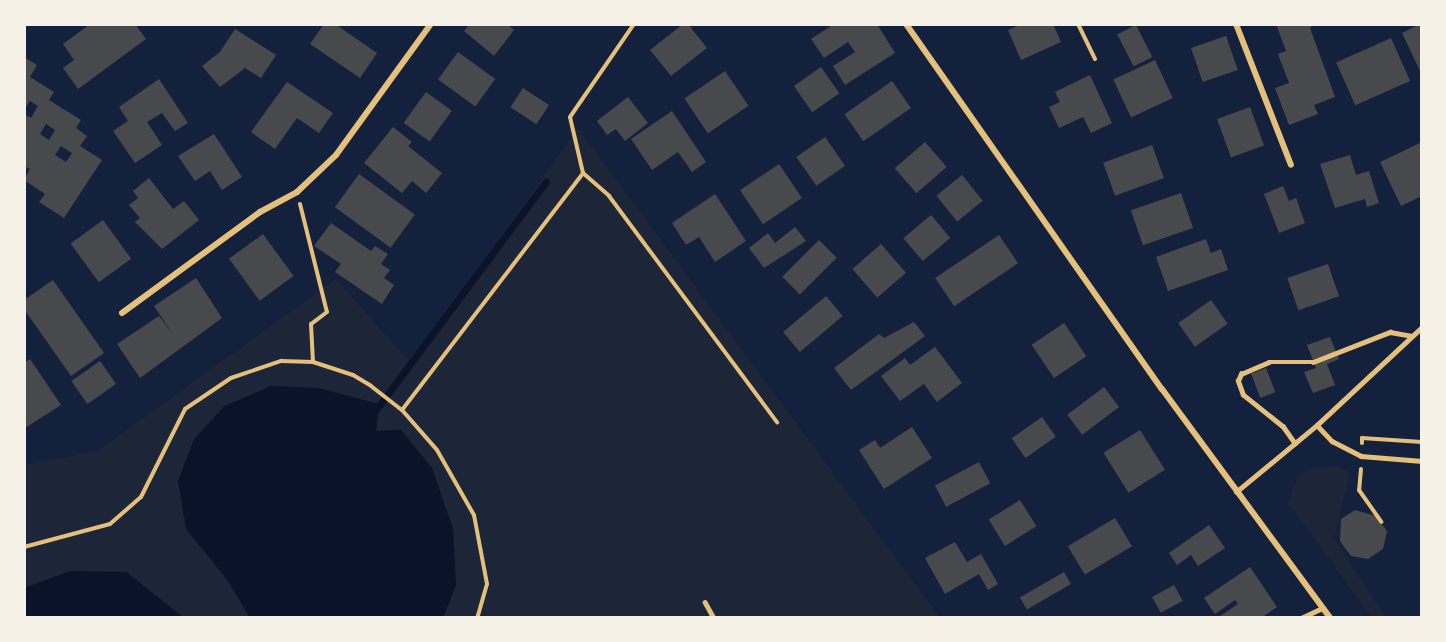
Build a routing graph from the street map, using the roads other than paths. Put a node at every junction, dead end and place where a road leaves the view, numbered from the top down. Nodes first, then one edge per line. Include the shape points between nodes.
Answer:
1 (431, 24) edge
2 (906, 24) edge
3 (1236, 24) edge
4 (1292, 165) dead end
5 (122, 313) dead end
6 (1422, 327) edge
7 (1412, 336) junction
8 (1317, 425) junction
9 (1295, 444) junction
10 (1422, 461) edge
11 (1236, 492) junction
12 (705, 602) dead end
13 (1322, 608) junction
14 (714, 618) edge
15 (1301, 618) edge
16 (1330, 618) edge

1 - 5 street via 336,155 297,192 260,212
2 - 11 street
3 - 4 street
6 - 7 lane
7 - 8 lane
7 - 9 lane via 1390,332 1314,362 1269,362 1241,374 1238,381 1243,395 1283,427
8 - 9 lane
8 - 10 lane via 1332,441 1361,456
9 - 11 lane
11 - 13 street
12 - 14 lane
13 - 15 lane
13 - 16 street

